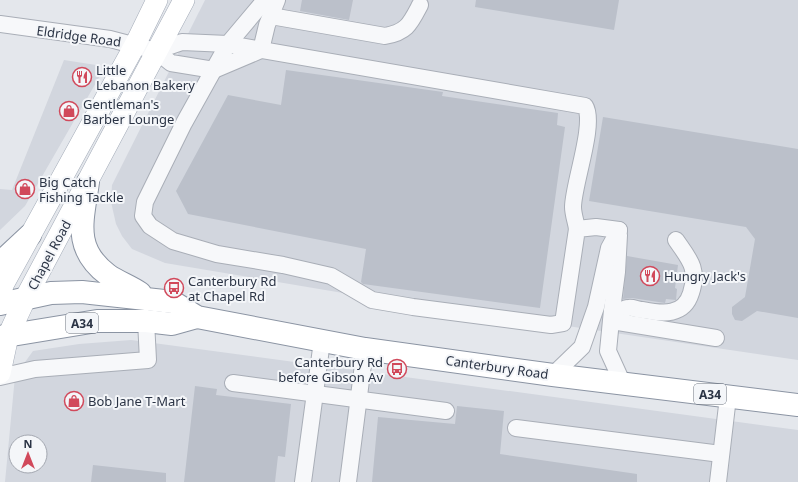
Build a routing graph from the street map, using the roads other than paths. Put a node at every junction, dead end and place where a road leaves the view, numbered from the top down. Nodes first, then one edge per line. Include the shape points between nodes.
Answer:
1 (157, 0) edge
2 (184, 0) edge
3 (265, 0) edge
4 (277, 0) edge
5 (420, 5) dead end
6 (271, 16) junction
7 (0, 24) edge
8 (228, 44) junction
9 (135, 45) junction
10 (261, 50) junction
11 (156, 51) junction
12 (214, 70) junction
13 (88, 182) junction
14 (577, 229) junction
15 (619, 230) junction
16 (30, 236) junction
17 (676, 240) dead end
18 (0, 264) edge
19 (26, 297) junction
20 (0, 299) edge
21 (147, 299) junction
22 (0, 304) edge
23 (197, 317) junction
24 (612, 318) junction
25 (146, 321) junction
26 (4, 336) edge
27 (716, 338) dead end
28 (322, 341) junction
29 (365, 349) junction
30 (0, 373) edge
31 (553, 375) junction
32 (0, 377) edge
33 (233, 383) dead end
34 (623, 384) junction
35 (315, 394) junction
36 (728, 396) junction
37 (359, 400) junction
38 (798, 405) edge
39 (446, 411) dead end
40 (516, 428) dead end
41 (721, 454) junction
42 (303, 482) edge
43 (348, 482) edge
44 (718, 482) edge

1 - 9 main road, Chapel Road
2 - 11 main road, Chapel Road
3 - 8 street
4 - 6 street
5 - 6 street via 410,25 399,34 385,36
6 - 10 street
7 - 9 street, Eldridge Road via 110,39
8 - 10 street
8 - 11 street via 182,42
8 - 12 street
9 - 11 street, Eldridge Road
9 - 16 main road, Chapel Road
10 - 12 street
10 - 14 street via 585,106 588,111 588,126 573,208
11 - 12 street via 171,63
11 - 13 main road, Chapel Road
12 - 14 street via 184,123 145,202 143,216 150,226 173,240 217,254 331,276 372,300 550,325 563,323
13 - 19 main road, Chapel Road
13 - 21 highway via 82,229 84,248 99,267
14 - 15 street via 596,227
15 - 24 street
15 - 31 street via 609,248 596,307 582,347
16 - 18 highway
16 - 20 main road, Chapel Road via 3,285
17 - 24 street via 693,265 694,283 688,302 682,309 674,311 623,309
19 - 21 highway, Canterbury Road / A34 via 82,292
19 - 22 highway, Canterbury Road / A34
19 - 26 main road, Chapel Road
21 - 23 highway, Canterbury Road / A34 via 173,302
23 - 25 highway, Canterbury Road / A34 via 172,324
23 - 28 highway, Canterbury Road / A34
24 - 27 street
24 - 34 street via 608,351
25 - 26 highway, Canterbury Road / A34 via 97,321
25 - 32 street via 148,360 35,369
26 - 30 main road, Chapel Road
28 - 29 highway, Canterbury Road / A34
28 - 35 street
29 - 31 highway, Canterbury Road / A34
29 - 37 street
31 - 34 highway, Canterbury Road / A34
33 - 35 street
34 - 36 highway, Canterbury Road / A34
35 - 37 street
35 - 42 street
36 - 38 highway, Canterbury Road / A34
36 - 41 street
37 - 39 street
37 - 43 street
40 - 41 street
41 - 44 street

